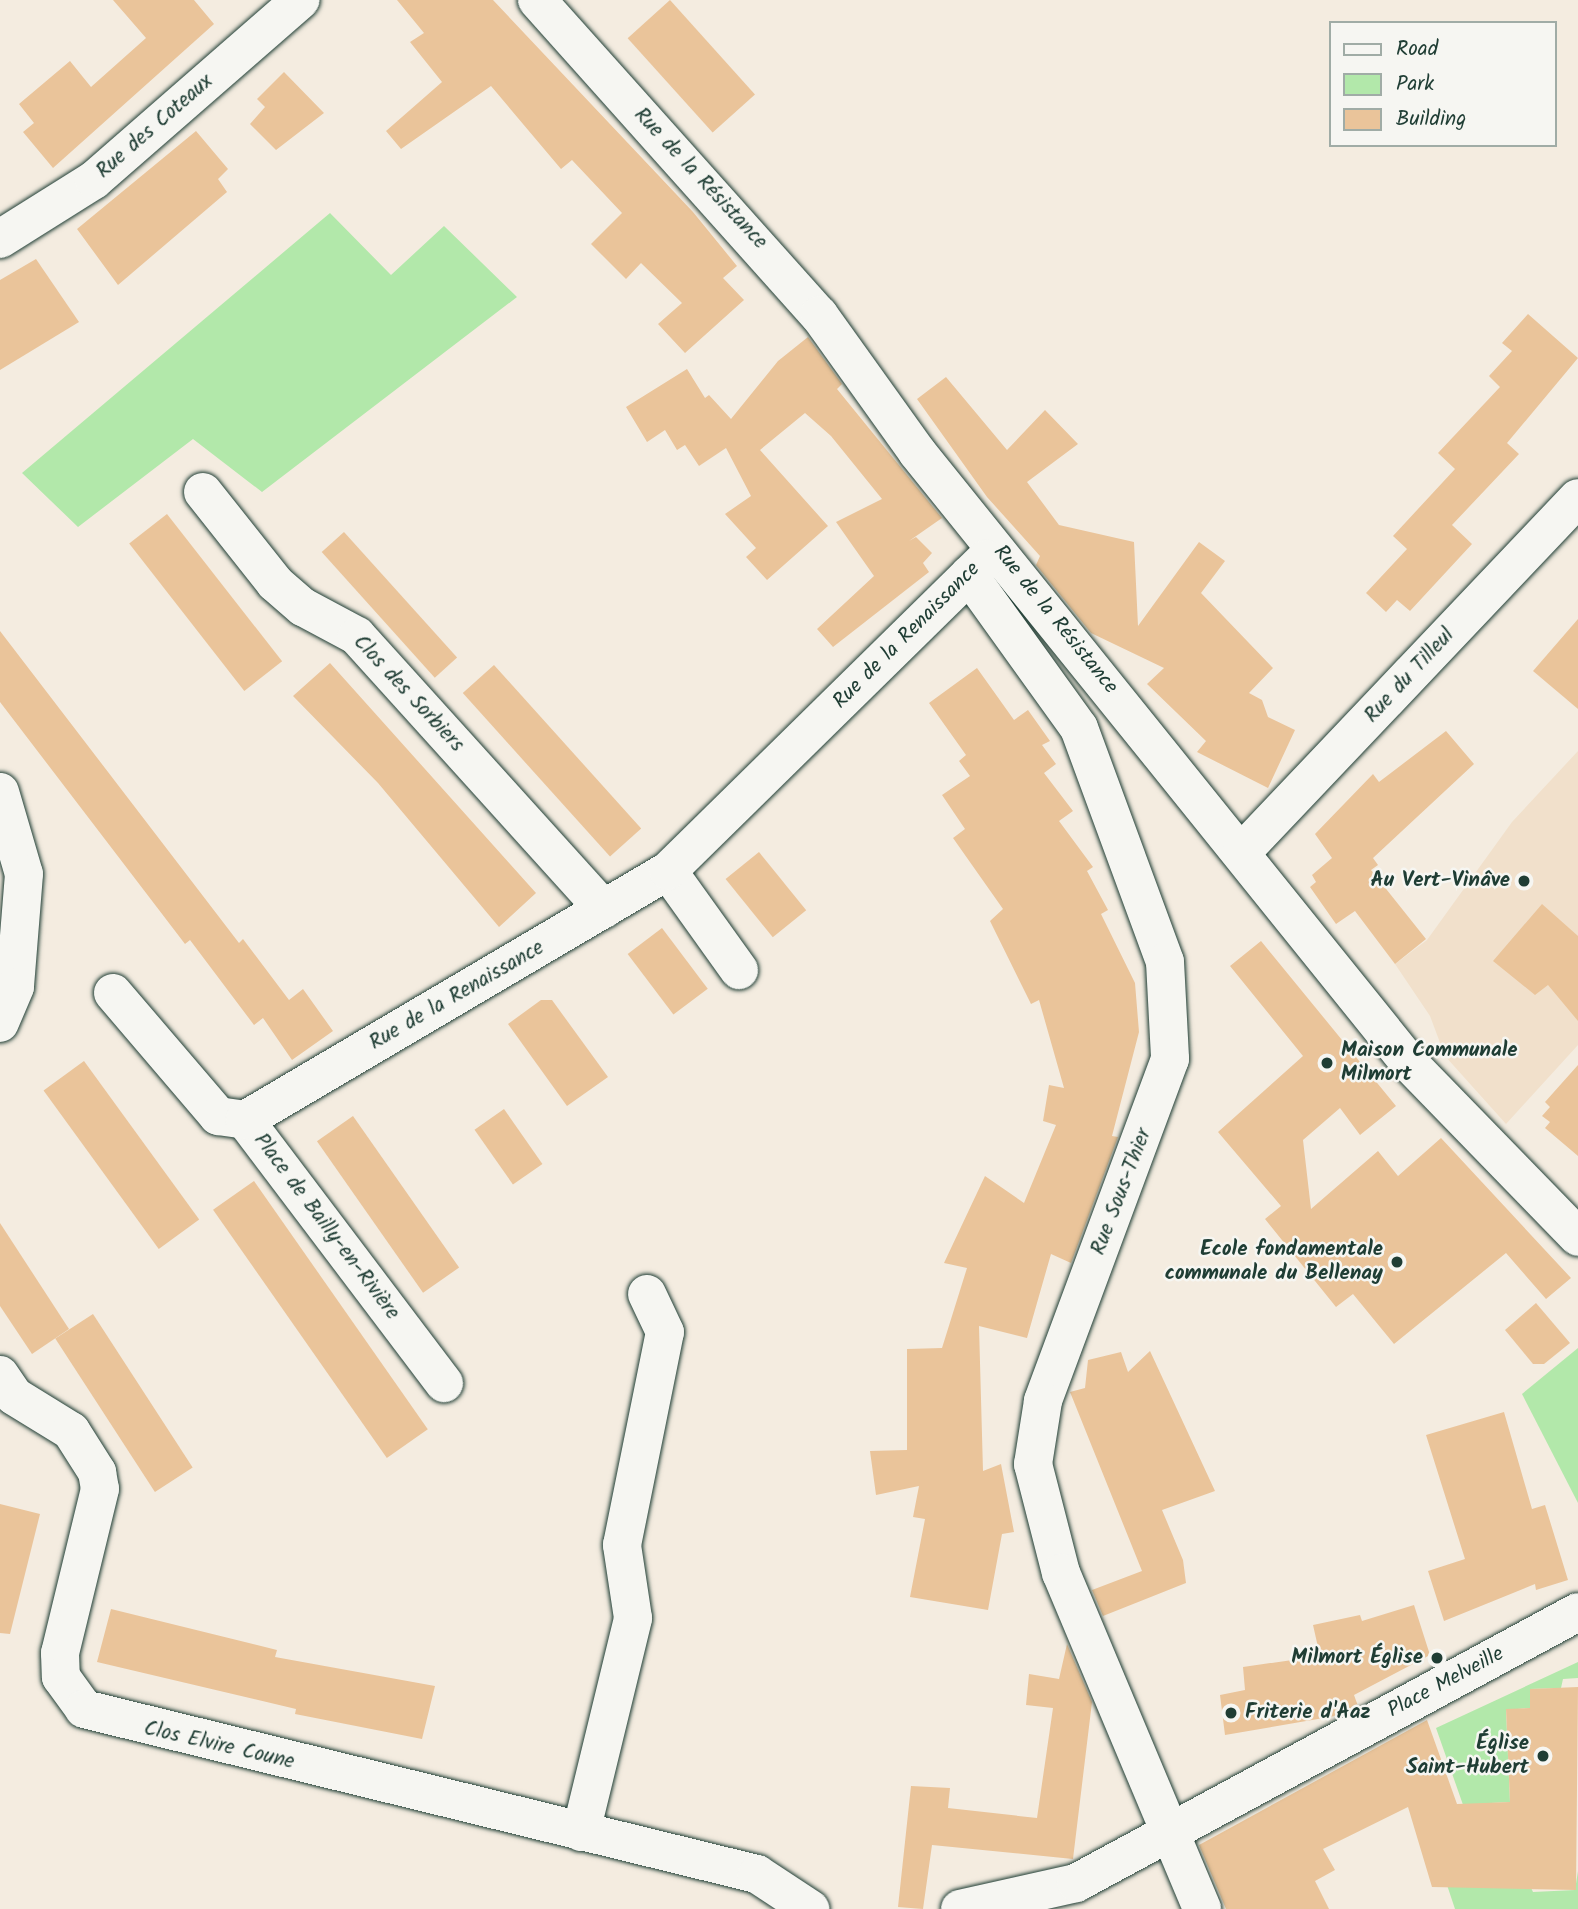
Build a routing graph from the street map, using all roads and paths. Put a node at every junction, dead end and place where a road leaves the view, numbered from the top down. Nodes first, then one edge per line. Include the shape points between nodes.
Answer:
1 (300, 0) edge
2 (537, 0) edge
3 (0, 239) edge
4 (203, 492) dead end
5 (1578, 498) edge
6 (997, 547) junction
7 (969, 575) junction
8 (0, 792) edge
9 (1241, 853) junction
10 (668, 871) junction
11 (604, 909) junction
12 (739, 970) dead end
13 (113, 993) dead end
14 (0, 1023) edge
15 (245, 1120) junction
16 (1578, 1237) edge
17 (647, 1294) dead end
18 (0, 1374) edge
19 (443, 1384) dead end
20 (1578, 1612) edge
21 (1164, 1830) junction
22 (581, 1832) junction
23 (810, 1909) edge
24 (960, 1909) edge
25 (1202, 1909) edge

1 - 3 street, Rue des Coteaux via 94,180
2 - 6 street, Rue de la Résistance via 777,263 917,452
4 - 11 street, Clos des Sorbiers via 275,583 303,607 357,636
5 - 9 street, Rue du Tilleul
6 - 7 street, Rue de la Renaissance
6 - 9 street, Rue de la Résistance
7 - 10 street, Rue de la Renaissance
7 - 21 street, Rue Sous-Thier via 1058,693 1085,740 1165,962 1170,1059 1043,1401 1033,1464 1061,1573
8 - 14 street via 24,874 15,986
9 - 16 street, Rue de la Résistance via 1410,1065
10 - 11 street, Rue de la Renaissance
10 - 12 street
11 - 15 street, Rue de la Renaissance
13 - 15 street, Place de Bailly-en-Rivière via 218,1116
15 - 19 street, Place de Bailly-en-Rivière
17 - 22 street via 665,1332 622,1545 633,1618
18 - 22 street, Clos Elvire Coune via 14,1396 71,1431 100,1489 60,1653 61,1677 84,1709
20 - 21 street, Place Melveille
21 - 24 street, Place Melveille via 1076,1883
21 - 25 street, Rue Sous-Thier
22 - 23 street, Clos Elvire Coune via 757,1874

